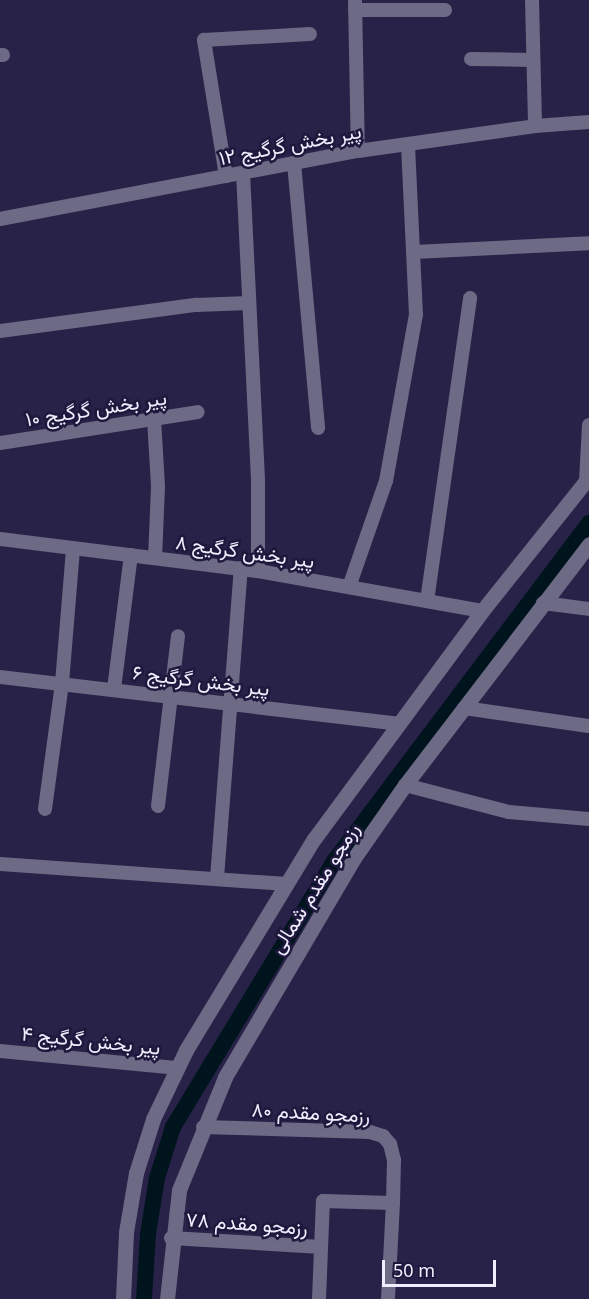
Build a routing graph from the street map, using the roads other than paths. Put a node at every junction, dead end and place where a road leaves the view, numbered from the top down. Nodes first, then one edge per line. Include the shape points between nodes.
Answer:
1 (532, 0) edge
2 (355, 5) edge
3 (445, 10) dead end
4 (310, 34) dead end
5 (471, 59) dead end
6 (532, 60) junction
7 (589, 122) edge
8 (535, 126) junction
9 (408, 144) junction
10 (358, 151) junction
11 (294, 163) junction
12 (243, 173) junction
13 (226, 176) junction
14 (0, 219) edge
15 (589, 243) edge
16 (414, 252) junction
17 (470, 298) dead end
18 (249, 303) junction
19 (0, 331) edge
20 (198, 412) dead end
21 (154, 419) junction
22 (589, 425) edge
23 (318, 428) dead end
24 (0, 443) edge
25 (587, 479) edge
26 (0, 539) edge
27 (589, 544) edge
28 (73, 548) junction
29 (131, 555) junction
30 (155, 558) junction
31 (241, 568) junction
32 (258, 571) junction
33 (349, 587) junction
34 (428, 601) junction
35 (543, 603) junction
36 (589, 609) edge
37 (482, 611) junction
38 (178, 636) dead end
39 (0, 677) edge
40 (62, 683) junction
41 (114, 689) junction
42 (173, 696) junction
43 (229, 702) junction
44 (464, 708) junction
45 (398, 724) junction
46 (589, 726) edge
47 (405, 785) junction
48 (158, 806) dead end
49 (45, 809) dead end
50 (589, 819) edge
51 (0, 864) edge
52 (218, 878) junction
53 (286, 884) junction
54 (0, 1051) edge
55 (177, 1068) junction
56 (203, 1127) junction
57 (393, 1203) junction
58 (171, 1238) junction
59 (321, 1247) junction
60 (123, 1299) edge
61 (167, 1299) edge
62 (319, 1299) edge
63 (388, 1299) edge

1 - 6 street
2 - 3 street
2 - 10 street
4 - 13 street via 204,40
5 - 6 street
6 - 8 street
7 - 8 street, پیر بخش گرگیج ۱۲
8 - 9 street, پیر بخش گرگیج ۱۲
9 - 10 street, پیر بخش گرگیج ۱۲
9 - 16 street
10 - 11 street, پیر بخش گرگیج ۱۲
11 - 12 street, پیر بخش گرگیج ۱۲
11 - 23 street
12 - 13 street, پیر بخش گرگیج ۱۲
12 - 18 street
13 - 14 street, پیر بخش گرگیج ۱۲
15 - 16 street
16 - 33 street via 416,315 386,481
17 - 34 street
18 - 19 street via 196,305
18 - 32 street via 258,480
20 - 21 street, پیر بخش گرگیج ۱۰
21 - 24 street, پیر بخش گرگیج ۱۰
21 - 30 street via 158,488
22 - 25 street
25 - 37 street
26 - 28 street, پیر بخش گرگیج ۸
27 - 35 street, رزمجو مقدم شمالی
28 - 29 street, پیر بخش گرگیج ۸
28 - 40 street
29 - 30 street, پیر بخش گرگیج ۸
29 - 41 street
30 - 31 street, پیر بخش گرگیج ۸
31 - 32 street, پیر بخش گرگیج ۸
31 - 43 street
32 - 33 street, پیر بخش گرگیج ۸
33 - 34 street, پیر بخش گرگیج ۸
34 - 37 street, پیر بخش گرگیج ۸
35 - 36 street
35 - 44 street, رزمجو مقدم شمالی
37 - 45 street
38 - 42 street
39 - 40 street, پیر بخش گرگیج ۶
40 - 41 street, پیر بخش گرگیج ۶
40 - 49 street
41 - 42 street, پیر بخش گرگیج ۶
42 - 43 street, پیر بخش گرگیج ۶
42 - 48 street
43 - 45 street, پیر بخش گرگیج ۶
43 - 52 street
44 - 46 street
44 - 47 street, رزمجو مقدم شمالی
45 - 53 street via 314,838
47 - 50 street via 509,812
47 - 56 street, رزمجو مقدم شمالی via 354,858 254,1027 225,1077
51 - 52 street
52 - 53 street
53 - 55 street
54 - 55 street, پیر بخش گرگیج ۴
55 - 60 street via 153,1119 136,1173 126,1232
56 - 57 street, رزمجو مقدم ۸۰ via 370,1132 383,1136 390,1144 394,1160
56 - 58 street, رزمجو مقدم شمالی via 179,1190
57 - 59 street via 323,1201
57 - 63 street
58 - 59 street, رزمجو مقدم ۷۸
58 - 61 street, رزمجو مقدم شمالی
59 - 62 street

